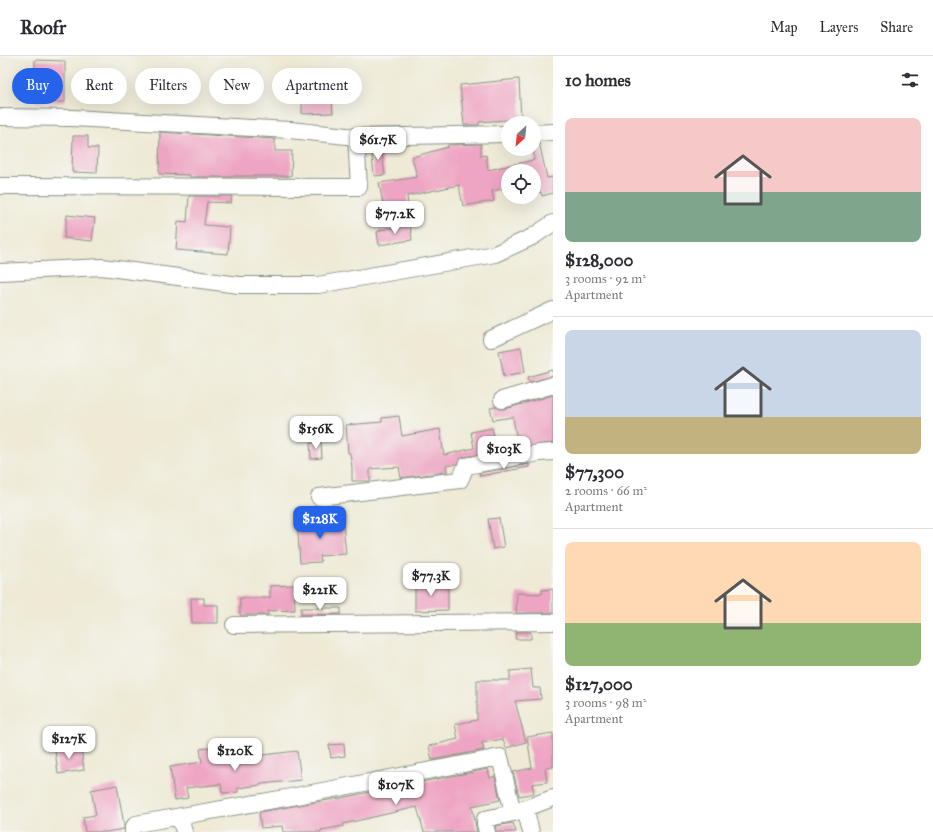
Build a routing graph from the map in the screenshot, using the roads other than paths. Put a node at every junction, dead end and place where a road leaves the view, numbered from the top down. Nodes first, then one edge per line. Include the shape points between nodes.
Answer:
1 (0, 117) edge
2 (553, 132) edge
3 (541, 133) edge
4 (501, 134) edge
5 (356, 137) junction
6 (0, 186) edge
7 (553, 223) edge
8 (0, 272) edge
9 (553, 310) edge
10 (490, 339) dead end
11 (553, 385) edge
12 (502, 400) dead end
13 (553, 452) edge
14 (319, 497) dead end
15 (553, 622) edge
16 (234, 625) dead end
17 (553, 798) edge
18 (519, 811) junction
19 (182, 824) edge
20 (134, 832) edge
21 (487, 832) edge
22 (531, 832) edge

1 - 5 street via 73,118 290,130
2 - 3 street
4 - 5 street
5 - 6 street via 359,186
7 - 8 street via 532,237 495,254 318,285 239,285 102,266
9 - 10 street
11 - 12 street
13 - 14 street via 466,466 460,480
15 - 16 street
17 - 18 street
18 - 19 street via 500,757 291,797
18 - 21 street via 486,819 484,824
18 - 22 street
19 - 20 street via 136,824

